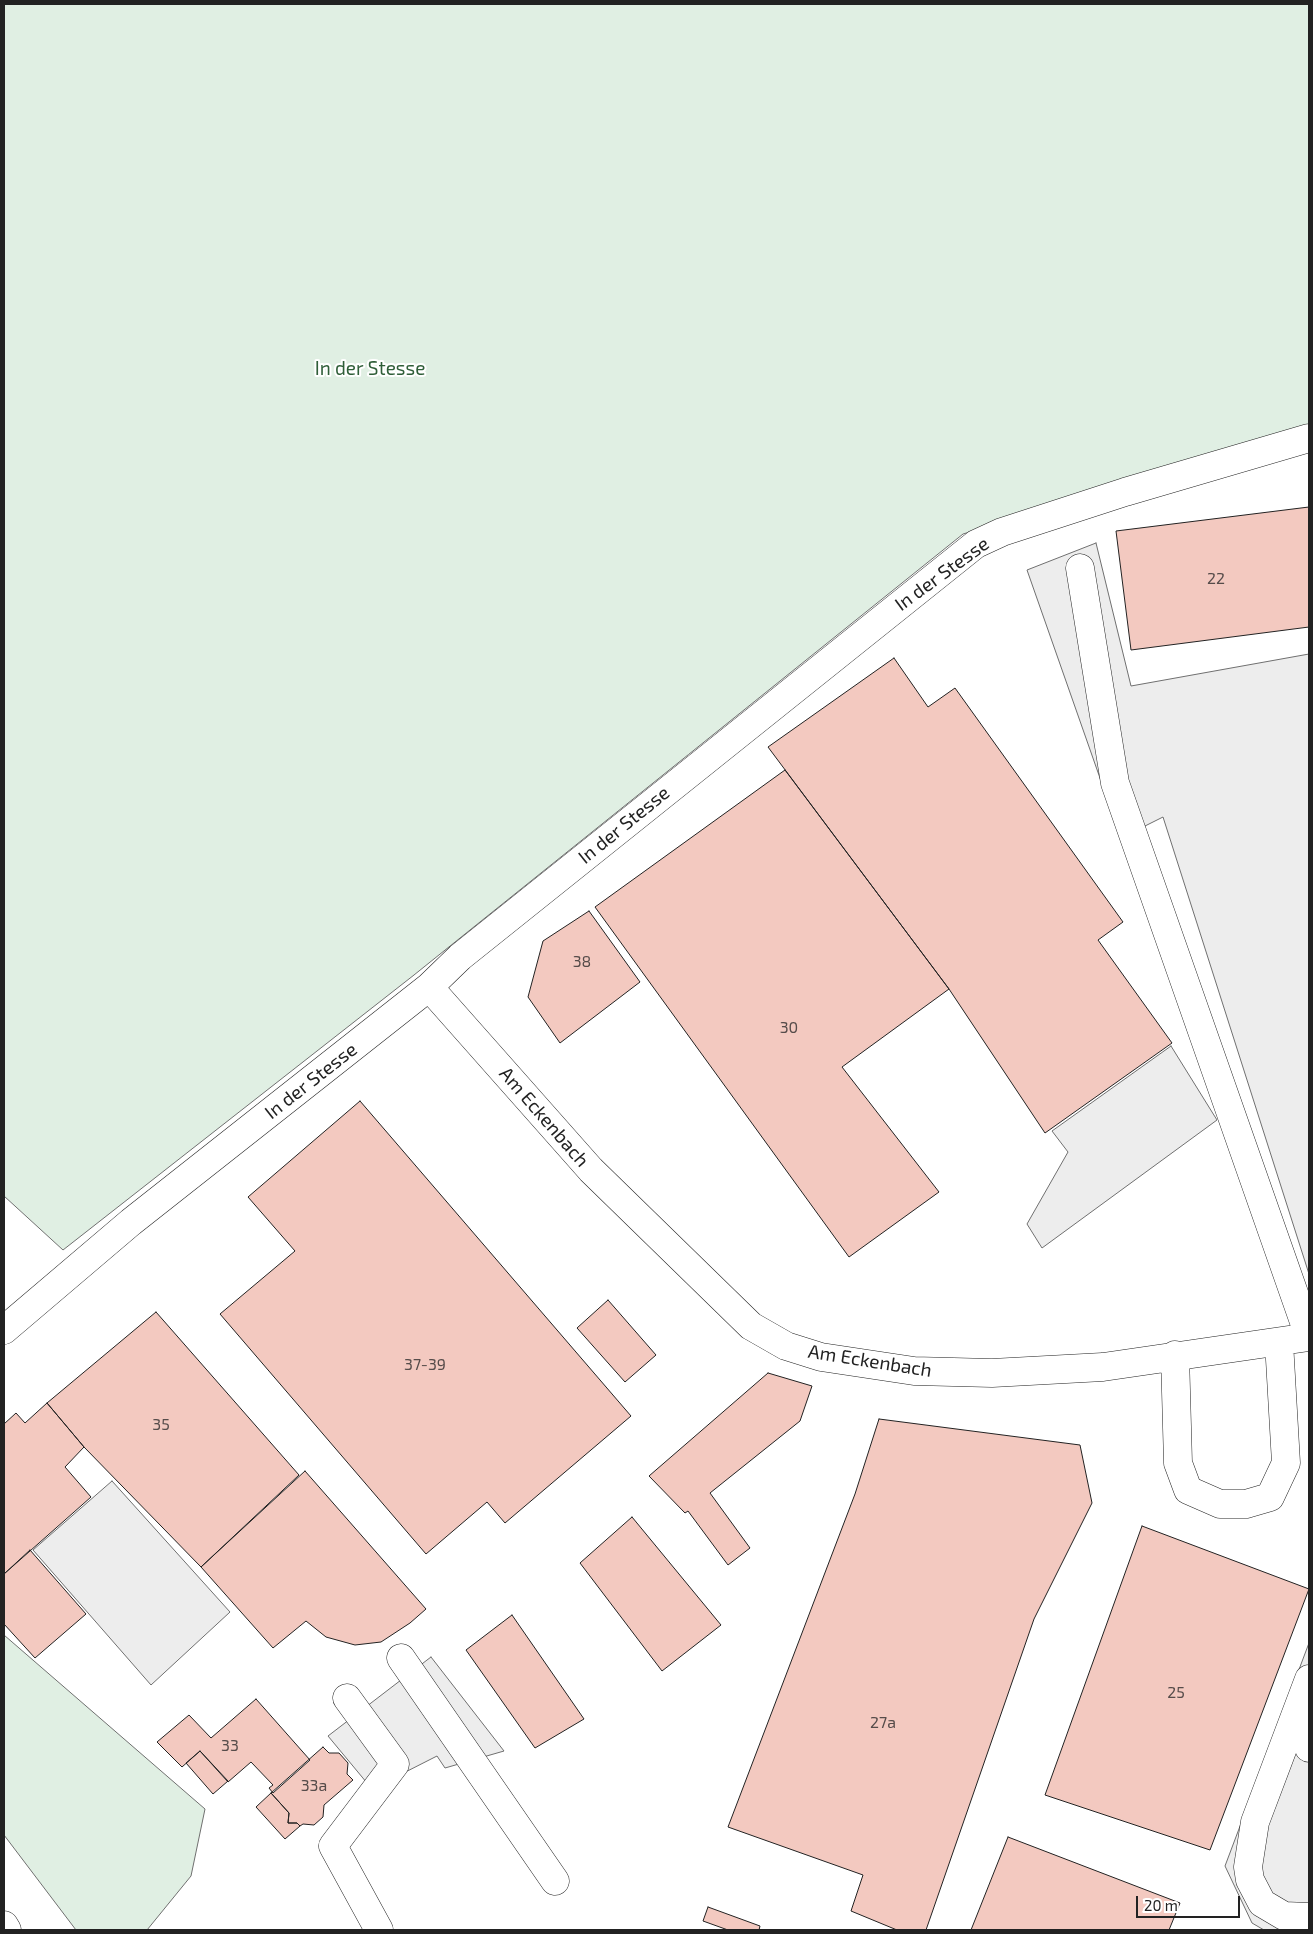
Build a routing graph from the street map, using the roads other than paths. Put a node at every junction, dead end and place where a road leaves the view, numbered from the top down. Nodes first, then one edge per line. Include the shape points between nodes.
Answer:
1 (1309, 438) edge
2 (1080, 568) dead end
3 (429, 987) junction
4 (4, 1330) edge
5 (1309, 1337) edge
6 (1279, 1342) junction
7 (1175, 1355) junction
8 (401, 1658) dead end
9 (1306, 1687) edge
10 (347, 1698) dead end
11 (1309, 1748) edge
12 (555, 1880) dead end
13 (1309, 1917) edge
14 (4, 1925) edge
15 (7, 1930) edge
16 (379, 1930) edge

1 - 3 street, In der Stesse via 1106,498 1002,532 976,544 460,957
2 - 5 street via 1115,783
3 - 4 street, In der Stesse via 131,1222
3 - 7 street, Am Eckenbach via 591,1170 751,1326 786,1346 821,1357 914,1371 992,1374 1103,1366
5 - 6 street, Am Eckenbach
6 - 7 street, Am Eckenbach
6 - 7 street via 1286,1463 1270,1497 1246,1504 1220,1504 1188,1490 1178,1463
8 - 12 street
9 - 11 street
9 - 13 street via 1254,1822 1248,1867 1250,1880 1262,1903 1284,1916
10 - 16 street via 395,1764 333,1846
14 - 15 street

